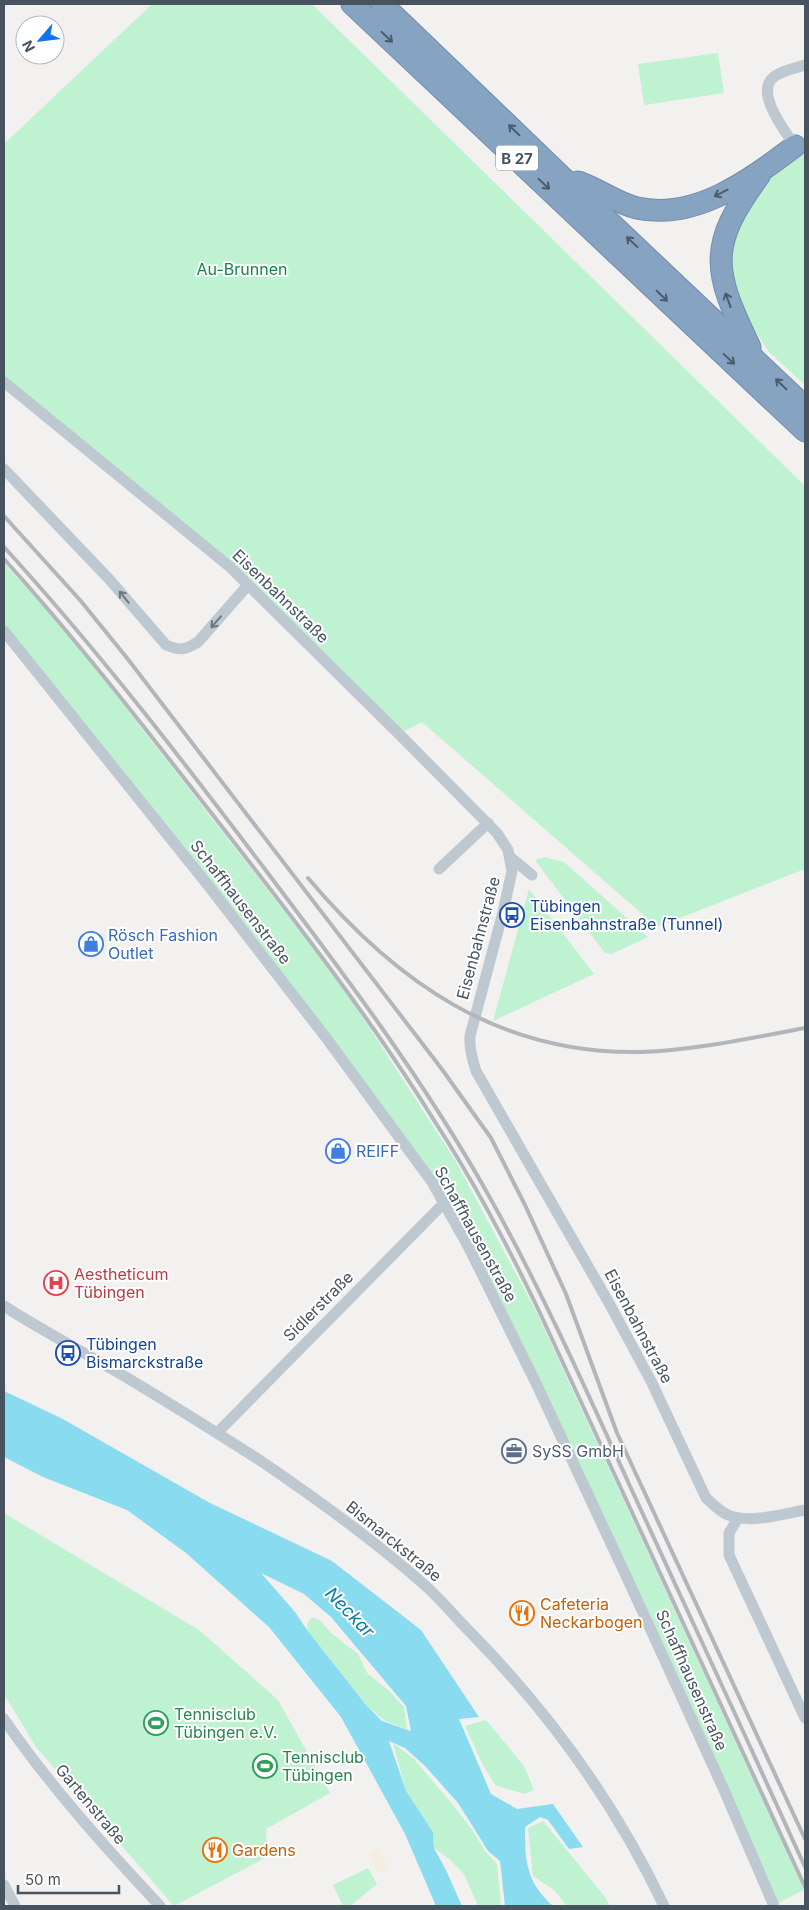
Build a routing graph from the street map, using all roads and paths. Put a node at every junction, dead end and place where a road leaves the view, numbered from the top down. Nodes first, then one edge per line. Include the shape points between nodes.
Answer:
1 (352, 4) edge
2 (382, 4) edge
3 (805, 65) edge
4 (795, 146) joint
5 (764, 170) junction
6 (561, 176) junction
7 (756, 360) junction
8 (4, 382) edge
9 (805, 407) edge
10 (805, 431) edge
11 (4, 469) edge
12 (248, 585) junction
13 (4, 631) edge
14 (488, 823) junction
15 (510, 857) junction
16 (439, 869) dead end
17 (532, 875) dead end
18 (444, 1203) junction
19 (4, 1306) edge
20 (217, 1433) junction
21 (805, 1510) edge
22 (738, 1518) junction
23 (805, 1718) edge
24 (4, 1719) edge
25 (4, 1885) edge
26 (15, 1906) edge
27 (160, 1906) edge
28 (664, 1906) edge
29 (774, 1906) edge

1 -> 10 highway, B 27
6 -> 2 highway, B 27
3 - 4 street via 775,76 767,92 770,105
4 - 5 highway
5 -> 6 highway via 708,200 667,211 636,208
7 -> 5 highway via 731,309 720,263 722,246 737,207
7 -> 6 highway, B 27
9 -> 7 highway, B 27
8 - 12 street, Eisenbahnstraße
12 -> 11 street via 198,642 177,650 166,645 109,579
12 - 14 street, Eisenbahnstraße
13 - 18 street, Schaffhausenstraße via 213,891 407,1147
14 - 15 street, Eisenbahnstraße via 506,845
14 - 16 street
15 - 17 street
15 - 22 street, Eisenbahnstraße via 510,886 470,1036 476,1070 645,1370 706,1498 721,1511
18 - 20 street, Sidlerstraße
18 - 29 street, Schaffhausenstraße via 507,1324 628,1580
19 - 20 street, Bismarckstraße
20 - 28 street, Bismarckstraße via 346,1521 430,1590 501,1664 562,1738 598,1789 644,1864
21 - 22 street
22 - 23 street via 730,1533 730,1555
24 - 27 street, Gartenstraße via 70,1806
25 - 26 street

